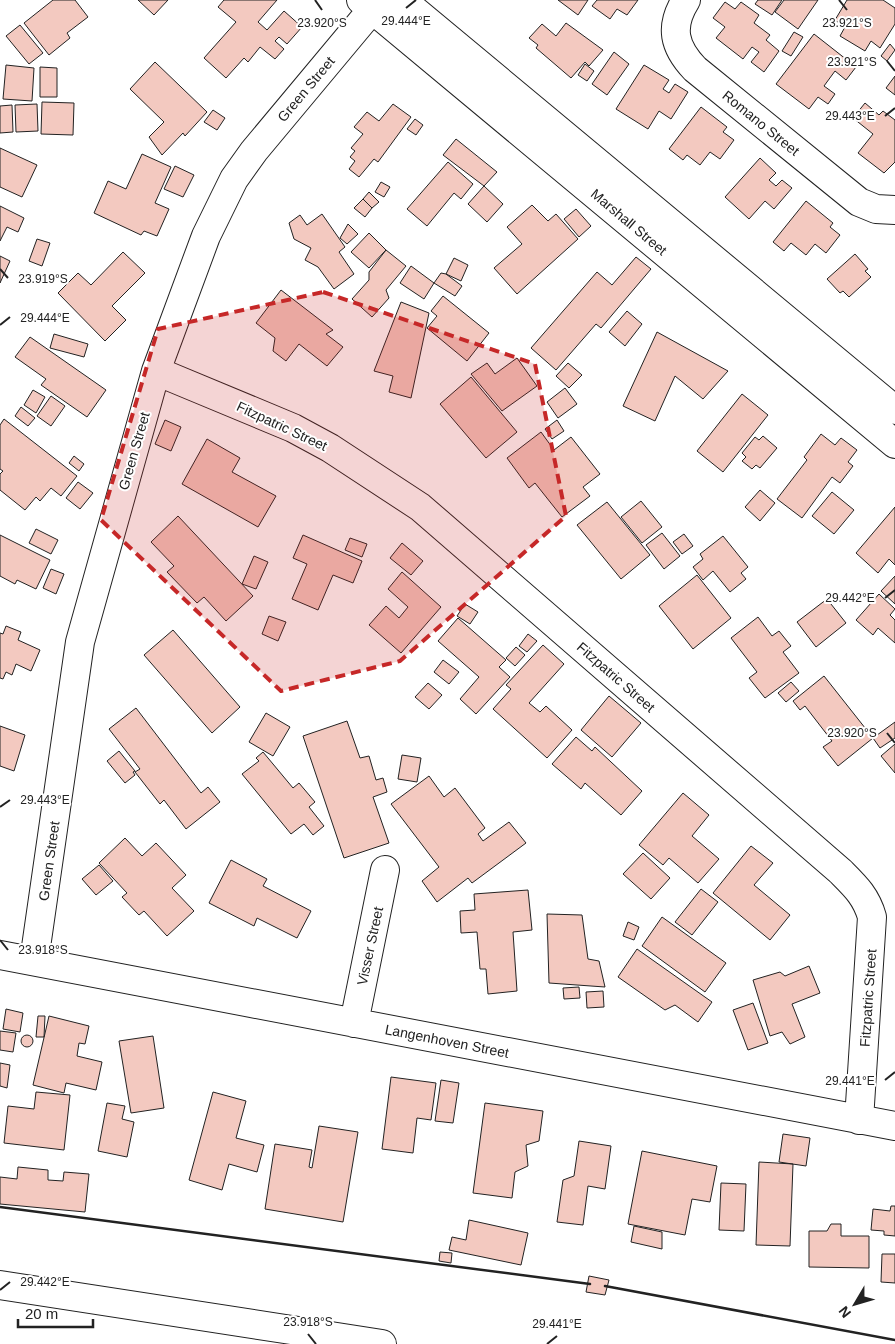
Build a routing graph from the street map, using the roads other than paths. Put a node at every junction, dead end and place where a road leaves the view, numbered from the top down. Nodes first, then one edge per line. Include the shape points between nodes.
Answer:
1 (402, 0) edge
2 (686, 0) edge
3 (371, 3) edge
4 (895, 210) edge
5 (156, 371) junction
6 (895, 410) edge
7 (895, 444) edge
8 (385, 870) dead end
9 (0, 955) edge
10 (34, 962) junction
11 (354, 1023) junction
12 (859, 1120) junction
13 (895, 1126) edge
14 (0, 1285) edge
15 (382, 1344) edge

1 - 6 street, Marshall Street
2 - 4 street, Romano Street via 675,20 682,56 859,202 876,209
3 - 5 street, Green Street via 234,179 206,236
3 - 7 street, Marshall Street
5 - 10 street, Green Street via 80,642
5 - 12 street, Fitzpatric Street via 293,428 330,448 420,508 861,891 872,917
8 - 11 street, Visser Street
9 - 10 street, Langenhoven Street
10 - 11 street, Langenhoven Street
11 - 12 street, Langenhoven Street
12 - 13 street, Langenhoven Street
14 - 15 street

